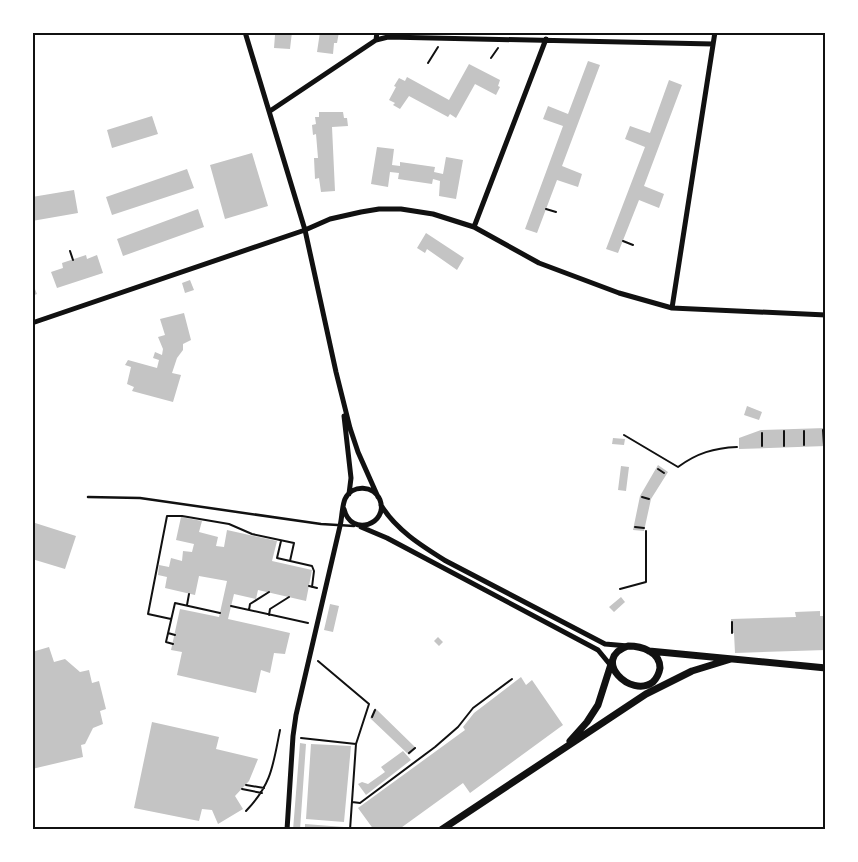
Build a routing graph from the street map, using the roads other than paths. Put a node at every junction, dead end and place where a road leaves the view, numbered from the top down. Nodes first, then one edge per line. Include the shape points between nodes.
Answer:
1 (245, 32) edge
2 (377, 32) edge
3 (715, 32) edge
4 (469, 35) edge
5 (546, 39) junction
6 (376, 40) junction
7 (713, 44) junction
8 (270, 111) junction
9 (474, 228) junction
10 (305, 230) junction
11 (672, 308) junction
12 (826, 315) edge
13 (32, 323) edge
14 (342, 400) junction
15 (349, 494) junction
16 (378, 496) junction
17 (88, 497) dead end
18 (381, 504) junction
19 (344, 509) junction
20 (340, 526) junction
21 (359, 526) junction
22 (628, 646) junction
23 (650, 651) junction
24 (731, 659) junction
25 (613, 663) junction
26 (826, 668) edge
27 (650, 684) junction
28 (662, 685) junction
29 (646, 694) junction
30 (565, 748) junction
31 (287, 830) edge
32 (441, 830) edge

1 - 8 street
2 - 6 street
3 - 7 street
4 - 5 street
4 - 6 street
5 - 7 street
5 - 9 street
6 - 8 street
7 - 11 street
8 - 10 street
9 - 10 street via 432,214 387,209 361,212
9 - 11 street via 539,263 618,293
10 - 13 street
10 - 14 street
11 - 12 street
14 - 15 street via 351,478
14 - 16 street via 358,452
15 - 16 street via 364,488
15 - 19 street
16 - 18 street
17 - 20 lane via 140,498
18 - 21 street via 377,519 369,525
18 - 22 street via 407,534 446,561 605,644
19 - 20 street
19 - 21 street via 348,520
20 - 21 lane
20 - 31 street via 296,715
21 - 25 street via 598,650
22 - 23 main road
22 - 25 main road via 622,648
23 - 24 main road
23 - 27 main road via 656,656 659,673
24 - 26 main road
24 - 28 main road via 692,671
25 - 27 main road via 616,674 624,681
25 - 30 main road via 598,705
27 - 28 main road
27 - 29 main road
28 - 29 main road
29 - 30 main road
30 - 32 main road

